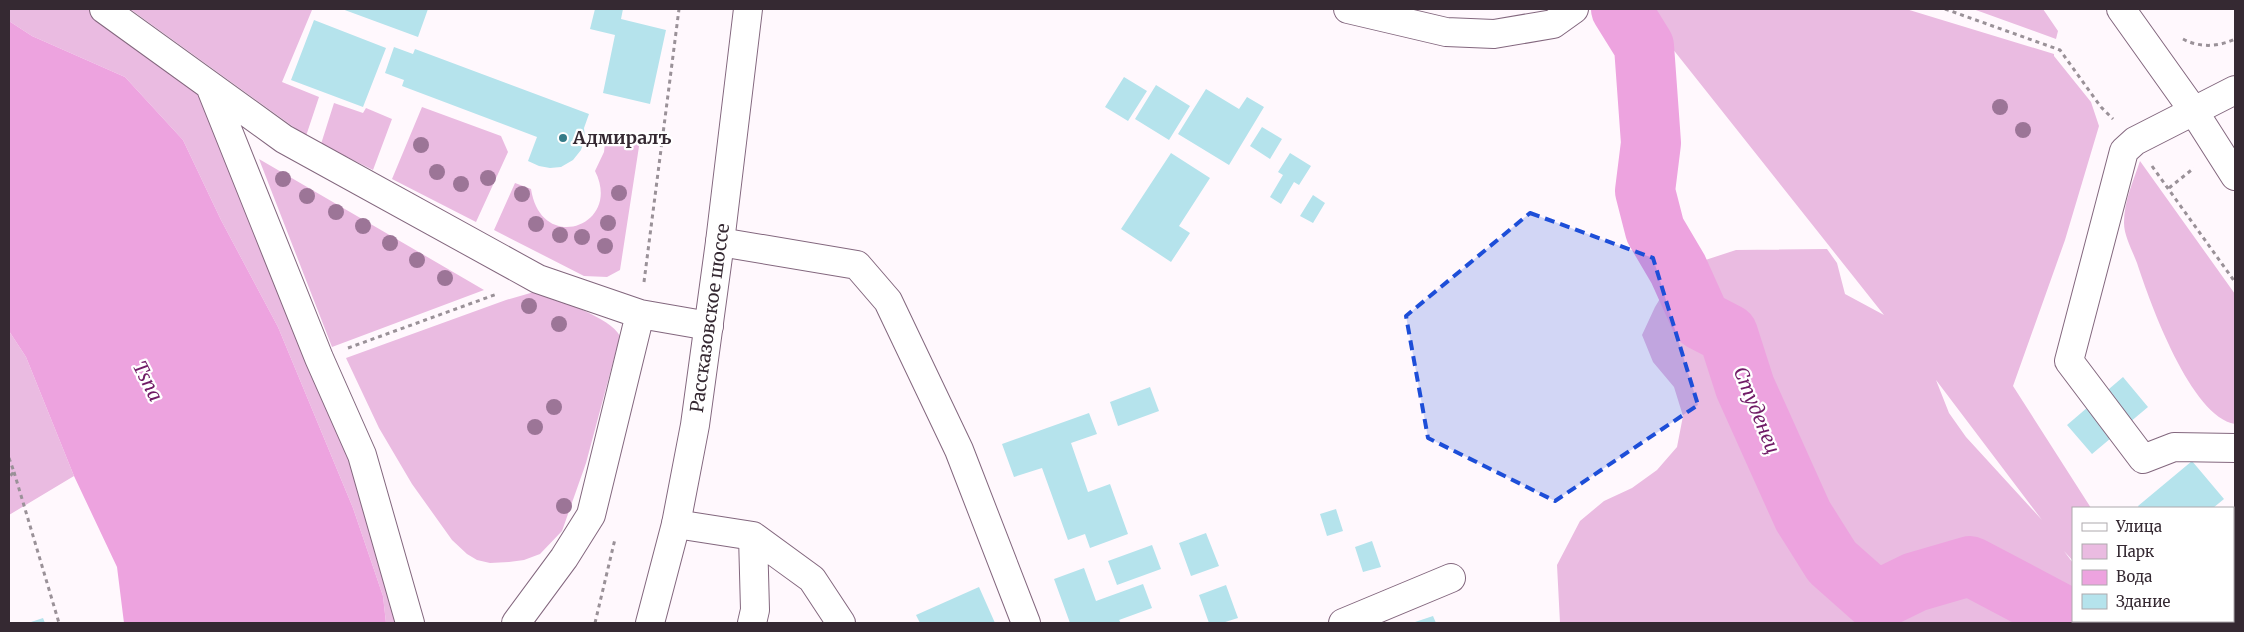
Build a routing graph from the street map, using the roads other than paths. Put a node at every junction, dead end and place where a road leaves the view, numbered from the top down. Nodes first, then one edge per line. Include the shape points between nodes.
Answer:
1 (104, 9) edge
2 (748, 9) edge
3 (1348, 9) edge
4 (2121, 9) edge
5 (1563, 16) edge
6 (210, 86) junction
7 (2235, 90) edge
8 (2193, 110) junction
9 (2235, 176) edge
10 (720, 242) junction
11 (640, 314) junction
12 (709, 326) junction
13 (2235, 448) edge
14 (676, 524) junction
15 (753, 536) junction
16 (1451, 578) dead end
17 (410, 623) edge
18 (516, 623) edge
19 (650, 623) edge
20 (752, 623) edge
21 (841, 623) edge
22 (1026, 623) edge
23 (1343, 623) edge

1 - 6 main road
2 - 10 main road, Рассказовское шоссе
3 - 5 main road via 1446,32 1494,34
4 - 8 main road
6 - 11 main road via 284,139 538,279
6 - 17 main road via 319,358 362,455
7 - 8 main road
8 - 9 main road
8 - 13 main road via 2135,141 2124,151 2069,361 2143,459 2174,447
10 - 12 main road, Рассказовское шоссе
10 - 22 main road via 857,265 888,301 959,450
11 - 12 main road
11 - 18 main road via 591,515
12 - 14 main road, Рассказовское шоссе
14 - 15 main road
14 - 19 main road, Рассказовское шоссе
15 - 20 main road via 755,610
15 - 21 main road via 812,579
16 - 23 main road

